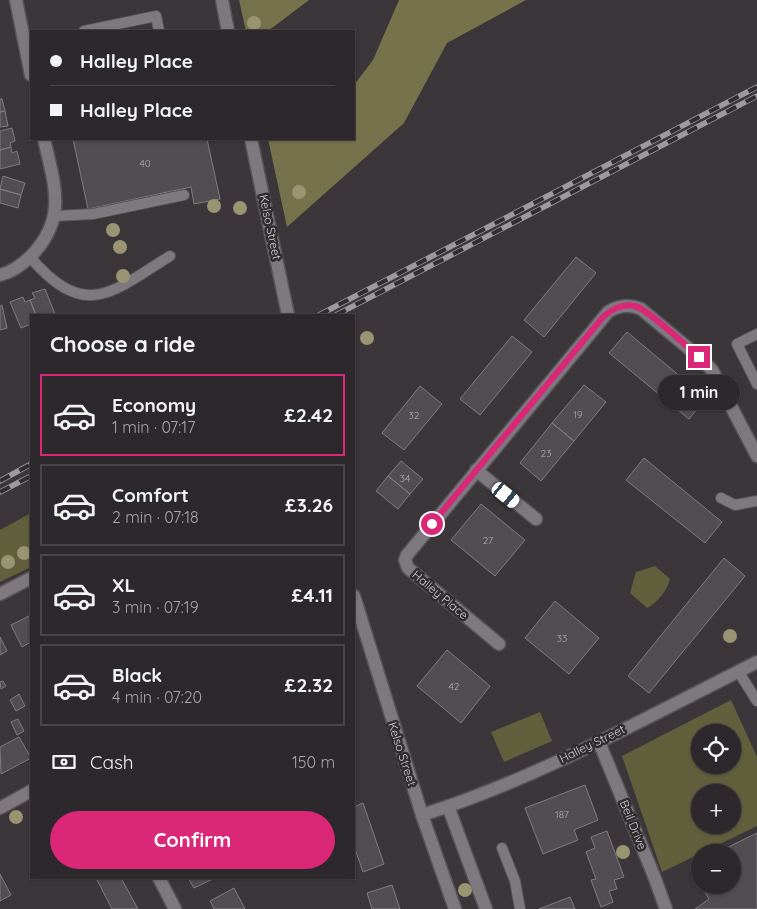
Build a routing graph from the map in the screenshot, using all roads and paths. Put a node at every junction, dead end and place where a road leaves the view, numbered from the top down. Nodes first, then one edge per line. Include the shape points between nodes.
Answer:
1 (16, 0) edge
2 (222, 0) edge
3 (89, 30) edge
4 (159, 30) edge
5 (228, 30) edge
6 (30, 70) edge
7 (44, 140) edge
8 (251, 140) edge
9 (184, 195) dead end
10 (55, 216) junction
11 (170, 256) dead end
12 (30, 257) junction
13 (0, 275) edge
14 (288, 314) edge
15 (757, 334) edge
16 (757, 384) edge
17 (757, 456) edge
18 (476, 470) junction
19 (721, 498) dead end
20 (757, 501) edge
21 (536, 519) dead end
22 (30, 579) edge
23 (0, 594) edge
24 (355, 603) edge
25 (358, 625) edge
26 (499, 644) dead end
27 (757, 662) edge
28 (738, 671) junction
29 (757, 701) edge
30 (598, 742) junction
31 (30, 792) edge
32 (448, 806) junction
33 (0, 808) edge
34 (422, 815) junction
35 (502, 848) dead end
36 (160, 879) edge
37 (175, 909) edge
38 (455, 909) edge
39 (486, 909) edge
40 (520, 909) edge
41 (666, 909) edge

1 - 6 street
2 - 5 street
3 - 4 lane via 156,16
7 - 10 street via 56,196
8 - 14 street, Kelso Street
9 - 10 lane via 93,214
10 - 12 street via 46,236
11 - 12 lane via 119,288 90,296 72,292 55,283
12 - 13 street
15 - 16 lane via 737,344
17 - 18 street, Halley Place via 706,363 647,313 628,306 614,309 603,317
18 - 21 street
18 - 26 street, Halley Place via 405,560 411,571
19 - 20 lane via 735,505
22 - 23 street
24 - 25 street, Kelso Street
25 - 34 street, Kelso Street
27 - 28 street, Halley Street
28 - 29 lane
28 - 30 street, Halley Street
30 - 32 street, Halley Street via 523,777
30 - 41 street, Beil Drive
31 - 33 street
32 - 34 street, Halley Street
32 - 39 street
34 - 38 street, Kelso Street
35 - 40 lane via 515,881
36 - 37 street

